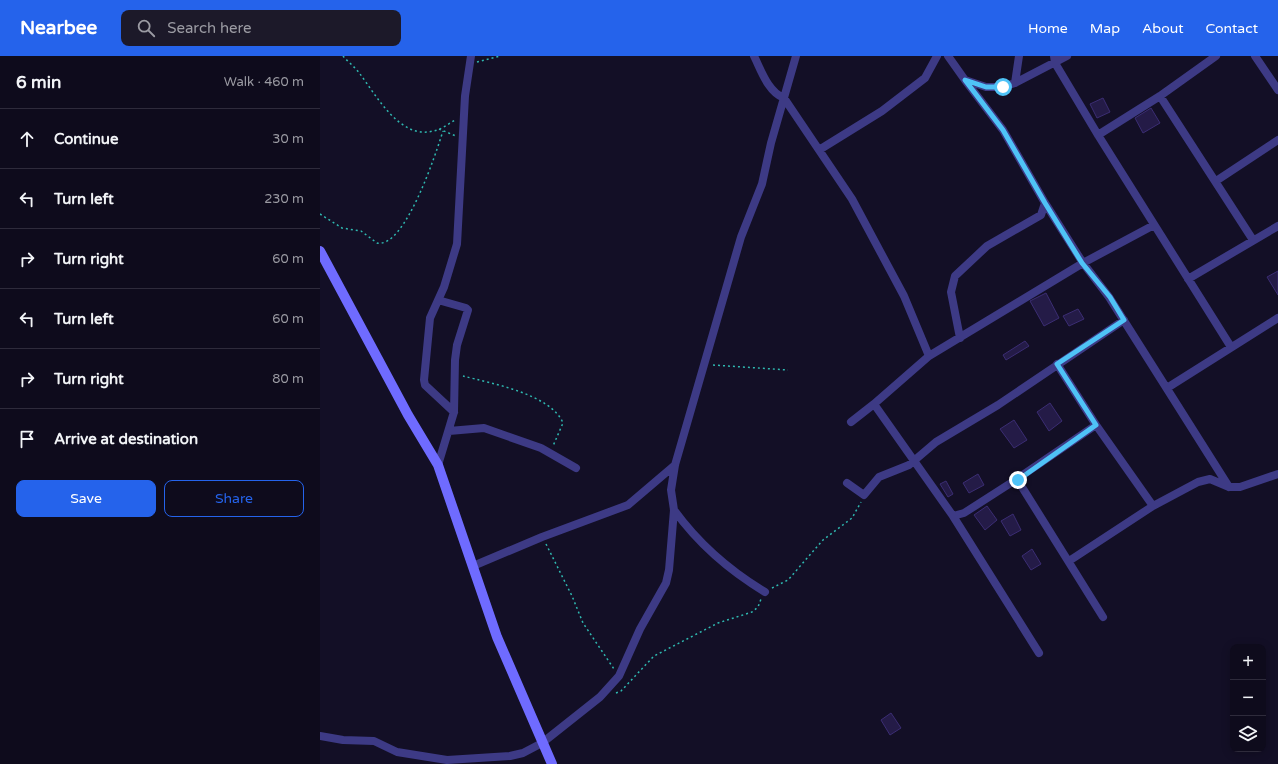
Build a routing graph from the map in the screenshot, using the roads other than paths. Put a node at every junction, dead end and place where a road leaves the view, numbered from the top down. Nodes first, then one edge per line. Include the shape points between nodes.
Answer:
1 (754, 56) edge
2 (796, 56) edge
3 (937, 56) edge
4 (948, 56) edge
5 (1019, 56) edge
6 (1067, 56) edge
7 (1216, 56) edge
8 (1255, 56) edge
9 (1055, 59) edge
10 (470, 60) edge
11 (965, 80) junction
12 (1015, 83) junction
13 (1278, 90) edge
14 (1160, 96) junction
15 (784, 98) junction
16 (1098, 135) junction
17 (1278, 140) edge
18 (819, 150) junction
19 (1216, 181) junction
20 (1045, 203) junction
21 (1154, 225) junction
22 (1278, 226) edge
23 (1253, 240) junction
24 (320, 252) edge
25 (1082, 263) junction
26 (1188, 280) junction
27 (438, 300) junction
28 (1278, 318) edge
29 (1124, 320) junction
30 (960, 338) junction
31 (1231, 347) junction
32 (929, 356) junction
33 (1057, 364) junction
34 (1167, 388) junction
35 (874, 404) junction
36 (454, 412) junction
37 (851, 422) dead end
38 (1096, 425) junction
39 (449, 431) junction
40 (915, 460) junction
41 (438, 465) junction
42 (675, 465) junction
43 (576, 468) dead end
44 (1278, 474) edge
45 (1018, 480) junction
46 (847, 483) dead end
47 (1229, 487) junction
48 (1152, 506) junction
49 (674, 510) junction
50 (952, 516) junction
51 (1069, 561) junction
52 (473, 566) junction
53 (765, 592) road end
54 (1103, 617) dead end
55 (1039, 652) dead end
56 (320, 736) edge
57 (542, 743) junction
58 (552, 764) edge

1 - 15 street via 769,85 778,96
2 - 15 street
3 - 18 street via 925,78 882,111
4 - 11 street
5 - 12 street
6 - 9 street
7 - 14 street
8 - 13 street
9 - 12 street
9 - 16 street
10 - 27 street via 464,116 457,244
11 - 12 street via 986,87 1003,87
11 - 20 street via 1003,130
14 - 16 street
14 - 19 street
15 - 18 street
15 - 42 street via 762,184 742,237
16 - 21 street
17 - 19 street
18 - 32 street via 852,199 882,254 913,315
19 - 23 street
20 - 25 street
20 - 30 street via 1041,215 987,246 952,279 951,292
21 - 25 street
21 - 26 street
22 - 23 street
23 - 26 street
24 - 41 street via 408,415
25 - 29 street via 1110,297
25 - 30 street
26 - 31 street
27 - 36 street via 430,318 424,383
27 - 36 street via 468,310 458,345
28 - 31 street
29 - 33 street
29 - 34 street
30 - 32 street
31 - 34 street
32 - 35 street
33 - 38 street
33 - 40 street via 998,405 936,442
34 - 47 street
35 - 37 street
35 - 40 street
36 - 39 street
38 - 45 street
38 - 48 street
39 - 41 street
39 - 43 street via 484,428 549,453
40 - 46 street via 879,477 864,495
40 - 50 street
41 - 52 street
42 - 49 street via 671,490
42 - 52 street via 628,506 542,537
44 - 47 street via 1240,487
45 - 50 street via 964,512
45 - 51 street
47 - 48 street via 1205,480
48 - 51 street
49 - 53 street via 705,545
49 - 57 street via 666,583 640,629 619,676 600,696
50 - 55 street
51 - 54 street
52 - 57 street via 498,637
56 - 57 street via 374,741 397,752 447,760 510,756 523,753
57 - 58 street

